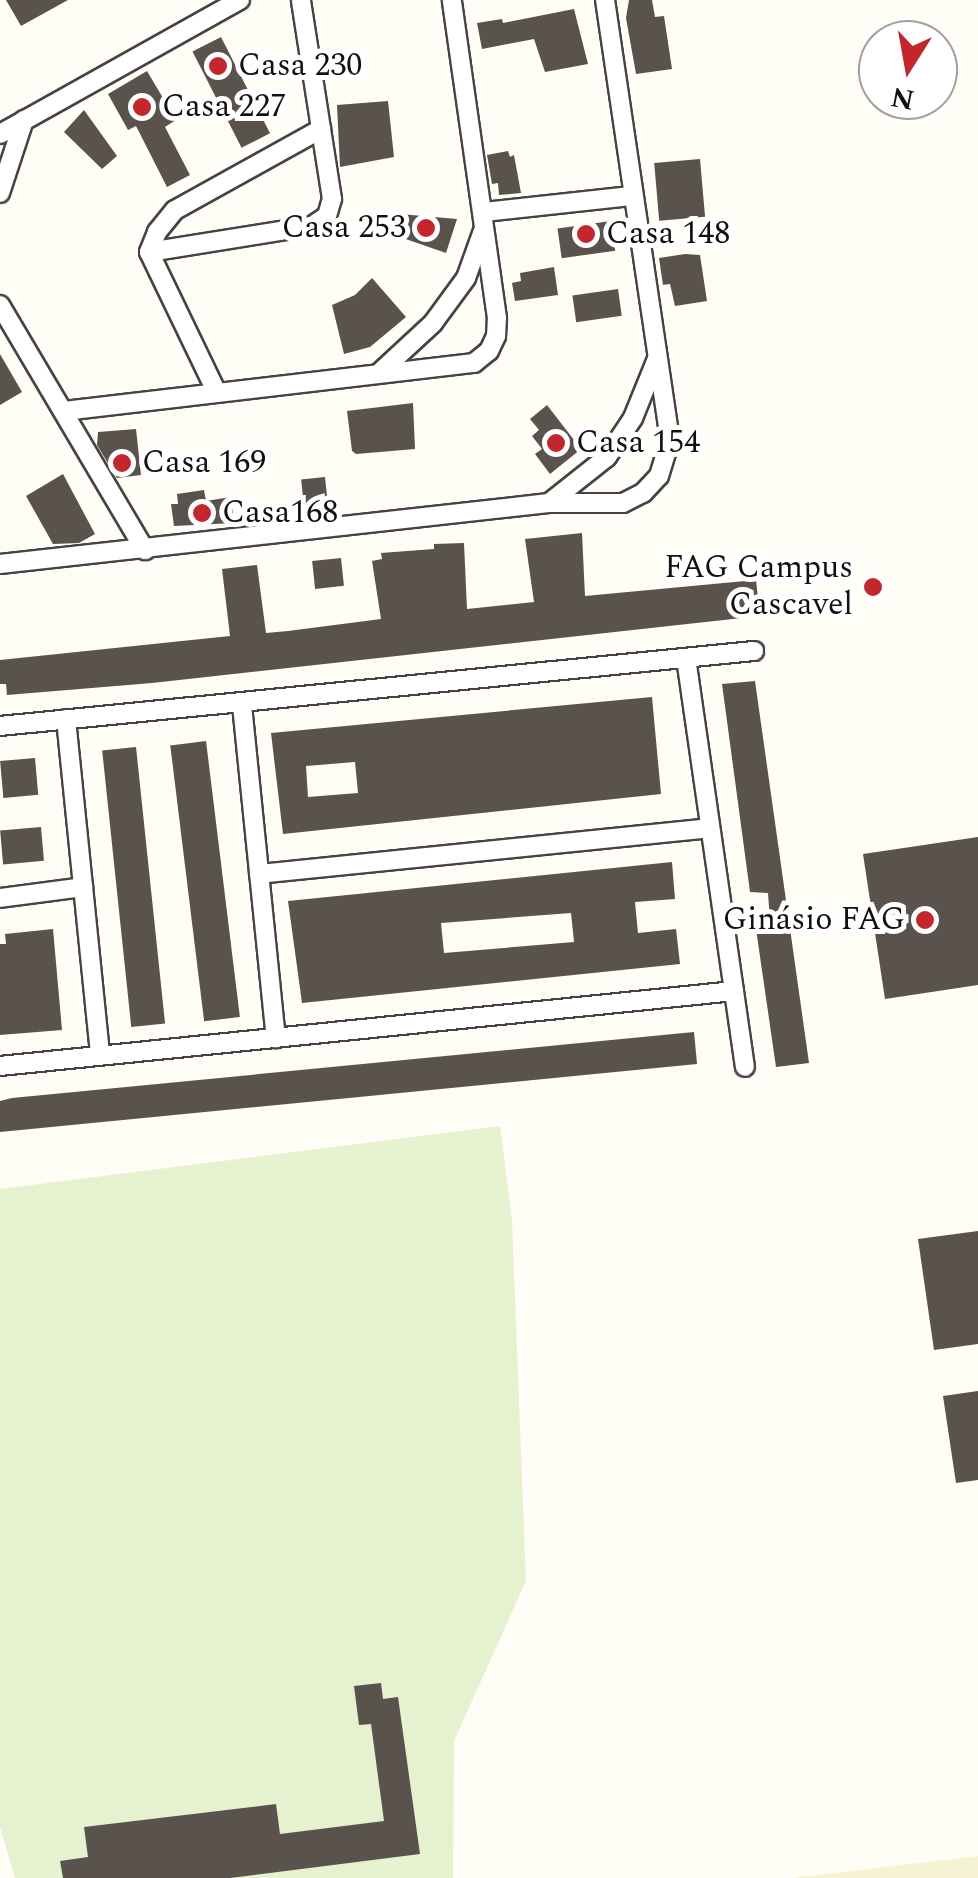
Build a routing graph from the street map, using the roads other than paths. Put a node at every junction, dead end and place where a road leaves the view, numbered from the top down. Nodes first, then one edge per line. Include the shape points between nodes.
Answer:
1 (240, 0) edge
2 (301, 0) edge
3 (452, 0) edge
4 (605, 0) edge
5 (24, 120) junction
6 (321, 129) junction
7 (0, 134) edge
8 (0, 193) edge
9 (632, 196) junction
10 (484, 219) junction
11 (149, 252) junction
12 (0, 305) edge
13 (658, 355) junction
14 (377, 374) junction
15 (216, 391) junction
16 (64, 411) junction
17 (549, 503) junction
18 (145, 550) junction
19 (0, 564) edge
20 (754, 651) dead end
21 (686, 658) junction
22 (242, 705) junction
23 (66, 719) junction
24 (0, 726) edge
25 (710, 828) junction
26 (259, 874) junction
27 (82, 887) junction
28 (0, 898) edge
29 (734, 991) junction
30 (276, 1038) junction
31 (100, 1056) junction
32 (0, 1066) edge
33 (745, 1067) dead end

1 - 5 street
2 - 6 street
3 - 10 street
4 - 9 street
5 - 7 street
5 - 8 street
6 - 11 street via 175,210
6 - 11 street via 332,200 327,216 312,226
9 - 10 street
9 - 13 street
10 - 14 street via 466,278 432,323
10 - 14 street via 497,318 488,351 474,363
11 - 15 street
12 - 16 street
13 - 17 street via 633,418 607,457
13 - 17 street via 670,440 659,476 623,503
14 - 15 street
15 - 16 street
16 - 18 street
17 - 18 street
18 - 19 street
20 - 21 street
21 - 22 street
21 - 25 street
22 - 23 street
22 - 26 street
23 - 24 street
23 - 27 street
25 - 26 street
25 - 29 street
26 - 30 street
27 - 28 street
27 - 31 street
29 - 30 street
29 - 33 street
30 - 31 street
31 - 32 street

